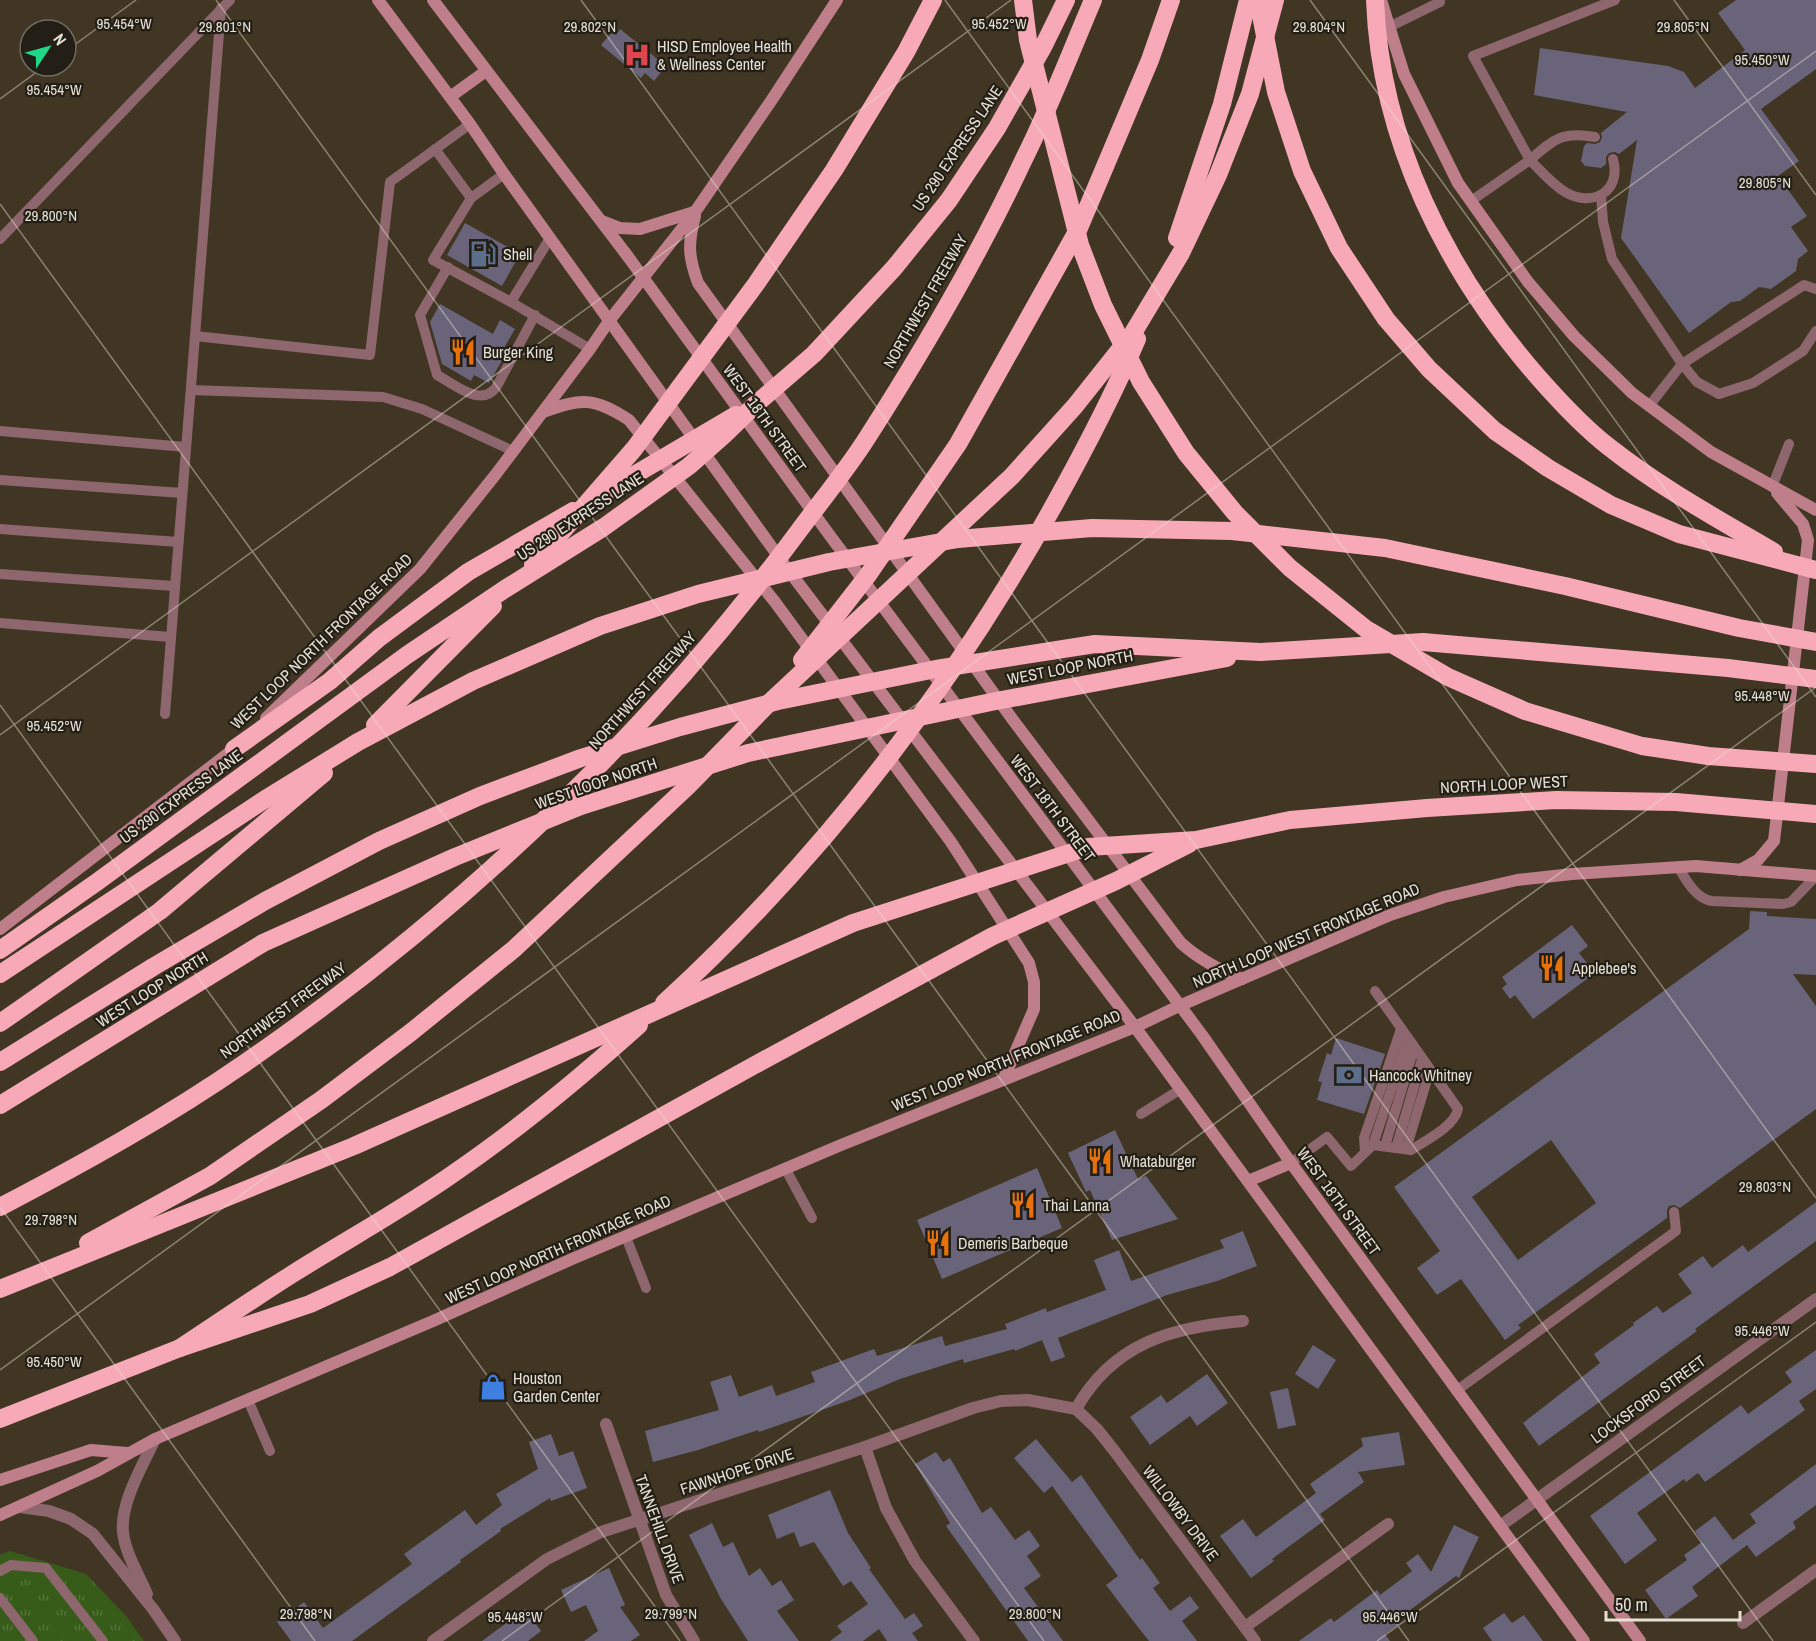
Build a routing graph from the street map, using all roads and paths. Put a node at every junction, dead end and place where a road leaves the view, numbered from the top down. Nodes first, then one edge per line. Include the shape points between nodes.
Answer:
1 (230, 0) edge
2 (378, 0) edge
3 (433, 0) edge
4 (837, 0) edge
5 (933, 0) edge
6 (1023, 0) edge
7 (1054, 0) edge
8 (1066, 0) edge
9 (1093, 0) edge
10 (1171, 0) edge
11 (1248, 0) edge
12 (1258, 0) edge
13 (1275, 0) edge
14 (1375, 0) edge
15 (1381, 0) edge
16 (1439, 0) edge
17 (1615, 0) edge
18 (221, 8) junction
19 (1389, 27) junction
20 (486, 71) junction
21 (450, 97) junction
22 (470, 124) junction
23 (1595, 137) dead end
24 (435, 148) junction
25 (1613, 159) dead end
26 (1530, 160) junction
27 (1061, 173) junction
28 (504, 174) junction
29 (1600, 195) junction
30 (471, 198) junction
31 (1471, 201) junction
32 (695, 212) junction
33 (601, 220) junction
34 (550, 238) junction
35 (0, 239) edge
36 (448, 267) junction
37 (643, 277) junction
38 (1816, 289) edge
39 (511, 302) junction
40 (535, 315) junction
41 (609, 321) junction
42 (1816, 330) edge
43 (195, 336) junction
44 (590, 349) junction
45 (1682, 364) junction
46 (190, 390) junction
47 (756, 404) junction
48 (1649, 406) junction
49 (542, 413) junction
50 (0, 431) edge
51 (1789, 444) dead end
52 (186, 447) junction
53 (513, 452) junction
54 (0, 480) edge
55 (1772, 487) junction
56 (182, 493) junction
57 (1816, 510) edge
58 (0, 529) edge
59 (178, 542) junction
60 (1794, 564) junction
61 (1816, 570) edge
62 (0, 574) edge
63 (174, 586) junction
64 (0, 623) edge
65 (170, 636) junction
66 (1816, 642) edge
67 (1261, 652) junction
68 (1816, 679) edge
69 (770, 702) junction
70 (165, 714) dead end
71 (234, 749) junction
72 (1816, 764) edge
73 (1816, 814) edge
74 (1196, 840) junction
75 (1678, 867) junction
76 (1739, 871) junction
77 (1816, 876) edge
78 (0, 929) edge
79 (0, 951) edge
80 (0, 975) edge
81 (1242, 979) junction
82 (1375, 991) dead end
83 (1179, 1006) junction
84 (0, 1023) edge
85 (1135, 1027) junction
86 (1405, 1034) junction
87 (1414, 1048) junction
88 (1422, 1059) junction
89 (0, 1062) edge
90 (1430, 1070) junction
91 (1004, 1078) junction
92 (1181, 1089) junction
93 (8, 1101) edge
94 (1141, 1114) dead end
95 (1385, 1148) junction
96 (1291, 1163) junction
97 (785, 1168) junction
98 (1248, 1181) junction
99 (0, 1207) edge
100 (1674, 1212) dead end
101 (812, 1218) dead end
102 (626, 1237) junction
103 (8, 1286) edge
104 (646, 1288) dead end
105 (1816, 1299) edge
106 (1243, 1321) dead end
107 (180, 1348) junction
108 (1456, 1390) junction
109 (248, 1400) junction
110 (1076, 1409) junction
111 (0, 1419) edge
112 (606, 1424) dead end
113 (155, 1439) junction
114 (865, 1447) junction
115 (270, 1451) dead end
116 (127, 1453) junction
117 (0, 1480) edge
118 (1536, 1499) junction
119 (20, 1507) junction
120 (0, 1515) edge
121 (638, 1521) junction
122 (1388, 1524) dead end
123 (1500, 1526) junction
124 (1816, 1570) edge
125 (0, 1571) edge
126 (0, 1598) edge
127 (153, 1609) junction
128 (1743, 1623) dead end
129 (1245, 1627) junction
130 (1634, 1639) edge
131 (33, 1641) edge
132 (103, 1641) edge
133 (175, 1641) edge
134 (433, 1641) edge
135 (694, 1641) edge
136 (974, 1641) edge
137 (1255, 1641) edge
138 (1584, 1641) edge

1 - 18 lane
2 - 21 main road
3 - 20 main road, WEST 18TH STREET
4 - 32 main road, WEST LOOP NORTH FRONTAGE ROAD
5 - 84 highway via 834,170 756,284 634,449 527,571 413,689 315,782 160,911
6 - 27 highway via 1028,40
7 - 27 highway
8 - 47 highway, US 290 EXPRESS LANE via 997,128 949,200 894,268 814,354
9 - 99 highway, NORTHWEST FREEWAY via 1024,160 950,301 865,441 760,584 696,662 573,792 403,946 233,1071 82,1164
10 - 69 highway via 1150,60 1078,228 958,444 867,575
11 - 107 highway via 1196,186 1123,371 1070,476 994,607 922,713 855,801 757,912 678,989 524,1122 456,1172
12 - 60 highway via 1276,92 1302,171 1338,248 1386,319 1429,369 1495,431 1611,505 1679,534
13 - 69 highway via 1250,94 1218,175 1181,253 1133,333 1012,476
14 - 60 highway via 1384,80 1398,134 1428,209 1461,273 1507,341 1562,404 1607,446 1654,482
15 - 19 main road
16 - 19 lane
17 - 26 lane via 1473,56
18 - 35 lane
18 - 43 lane
19 - 31 main road via 1404,74 1458,183
20 - 21 main road
20 - 33 main road, WEST 18TH STREET
21 - 22 main road
22 - 24 lane
22 - 28 main road
23 - 26 lane via 1564,135
24 - 30 lane
24 - 43 lane via 390,182 370,355
25 - 29 lane via 1616,178
26 - 29 lane via 1565,192 1586,198
26 - 31 lane
27 - 72 highway via 1080,245 1103,305 1141,382 1186,453 1235,513 1290,568 1366,629 1448,678 1525,711 1642,747
28 - 30 lane
28 - 34 main road
29 - 45 lane via 1612,259
30 - 36 lane via 433,260
31 - 48 main road via 1528,282 1632,393
32 - 33 main road via 640,228 620,228
32 - 37 main road, WEST LOOP NORTH FRONTAGE ROAD
32 - 81 main road via 688,242 698,283 1012,720 1181,943 1200,959
33 - 37 main road, WEST 18TH STREET
34 - 39 lane
34 - 41 main road
36 - 39 lane
36 - 40 lane via 420,315 437,375 477,397 489,395
37 - 41 main road, WEST LOOP NORTH FRONTAGE ROAD
37 - 83 main road, WEST 18TH STREET
38 - 45 lane via 1804,285
39 - 40 lane
40 - 44 lane
41 - 44 main road, WEST LOOP NORTH FRONTAGE ROAD
41 - 85 main road via 786,567
42 - 45 lane via 1803,351 1753,383 1719,394 1697,382
43 - 46 lane
44 - 49 main road, WEST LOOP NORTH FRONTAGE ROAD
45 - 48 lane
46 - 52 lane
46 - 53 lane via 383,398 422,410
47 - 71 highway via 468,572 379,638 330,681
47 - 79 highway, US 290 EXPRESS LANE via 689,466 604,527 407,655
48 - 55 main road via 1711,452
49 - 53 main road, WEST LOOP NORTH FRONTAGE ROAD
49 - 91 main road via 572,402 590,401 630,420 775,603 951,842 1029,963 1034,982 1034,1009
50 - 52 lane
51 - 55 lane
52 - 56 lane
53 - 71 main road, WEST LOOP NORTH FRONTAGE ROAD via 420,568
54 - 56 lane
55 - 57 main road
55 - 76 main road via 1803,524 1808,540 1774,841 1758,860
56 - 59 lane
58 - 59 lane
59 - 63 lane
60 - 61 highway
62 - 63 lane
63 - 65 lane
64 - 65 lane
65 - 70 lane
66 - 80 highway via 1386,548 1232,531 1081,529 958,539 853,558 698,594 600,626 473,681 348,747
67 - 68 highway via 1423,642
67 - 89 highway via 1095,644 936,669 778,701 582,758 480,796 369,846 244,913
67 - 93 highway, WEST LOOP NORTH via 1014,697 748,753 581,806 455,857 263,944
69 - 103 highway via 679,795 514,949 410,1033 210,1176
71 - 78 main road, WEST LOOP NORTH FRONTAGE ROAD
73 - 74 highway, NORTH LOOP WEST via 1676,801 1556,800 1290,820
74 - 103 highway via 1088,846 853,923 402,1126
74 - 107 highway via 993,936 390,1267 310,1304
75 - 76 main road, NORTH LOOP WEST FRONTAGE ROAD
75 - 77 lane via 1699,895 1712,901 1783,904 1791,902
75 - 81 main road, NORTH LOOP WEST FRONTAGE ROAD via 1517,880 1444,897 1390,915
76 - 77 main road, NORTH LOOP WEST FRONTAGE ROAD
81 - 83 main road, NORTH LOOP WEST FRONTAGE ROAD
82 - 86 lane
83 - 85 main road, NORTH LOOP WEST FRONTAGE ROAD
83 - 96 main road, WEST 18TH STREET
85 - 91 main road, WEST LOOP NORTH FRONTAGE ROAD
85 - 92 main road
86 - 87 lane
86 - 95 lane via 1364,1138
87 - 88 lane
87 - 95 lane
88 - 90 lane
88 - 95 lane
90 - 95 lane
90 - 95 lane via 1458,1108 1457,1114 1412,1150
91 - 97 main road, WEST LOOP NORTH FRONTAGE ROAD
92 - 94 lane
92 - 98 main road
95 - 96 lane via 1351,1166 1327,1137
96 - 98 main road
96 - 108 main road, WEST 18TH STREET
97 - 101 lane
97 - 102 main road, WEST LOOP NORTH FRONTAGE ROAD
98 - 123 main road
100 - 108 lane via 1676,1232
102 - 104 lane
102 - 109 main road, WEST LOOP NORTH FRONTAGE ROAD
105 - 118 street, LOCKSFORD STREET
106 - 110 street via 1208,1324 1148,1341 1108,1367 1088,1387
107 - 111 highway
108 - 118 main road, WEST 18TH STREET
109 - 113 main road, WEST LOOP NORTH FRONTAGE ROAD
109 - 115 lane
110 - 114 street, FAWNHOPE DRIVE via 1028,1400 1001,1401
110 - 129 street, WILLOWBY DRIVE via 1097,1428
112 - 121 street, TANNEHILL DRIVE
113 - 116 main road, WEST LOOP NORTH FRONTAGE ROAD
113 - 127 street via 133,1487 122,1531
114 - 121 street, FAWNHOPE DRIVE
114 - 136 street via 886,1508 915,1561
116 - 117 main road via 91,1450
116 - 119 main road, WEST LOOP NORTH FRONTAGE ROAD
118 - 123 street, LOCKSFORD STREET
118 - 130 main road, WEST 18TH STREET
119 - 120 main road, WEST LOOP NORTH FRONTAGE ROAD
119 - 127 street via 71,1519 93,1534
121 - 134 street, FAWNHOPE DRIVE via 601,1532 547,1559
121 - 135 street, TANNEHILL DRIVE via 666,1595
122 - 129 street
123 - 138 main road
124 - 128 street
125 - 132 lane via 11,1565 46,1568
126 - 131 lane
127 - 133 street
129 - 137 street, WILLOWBY DRIVE

